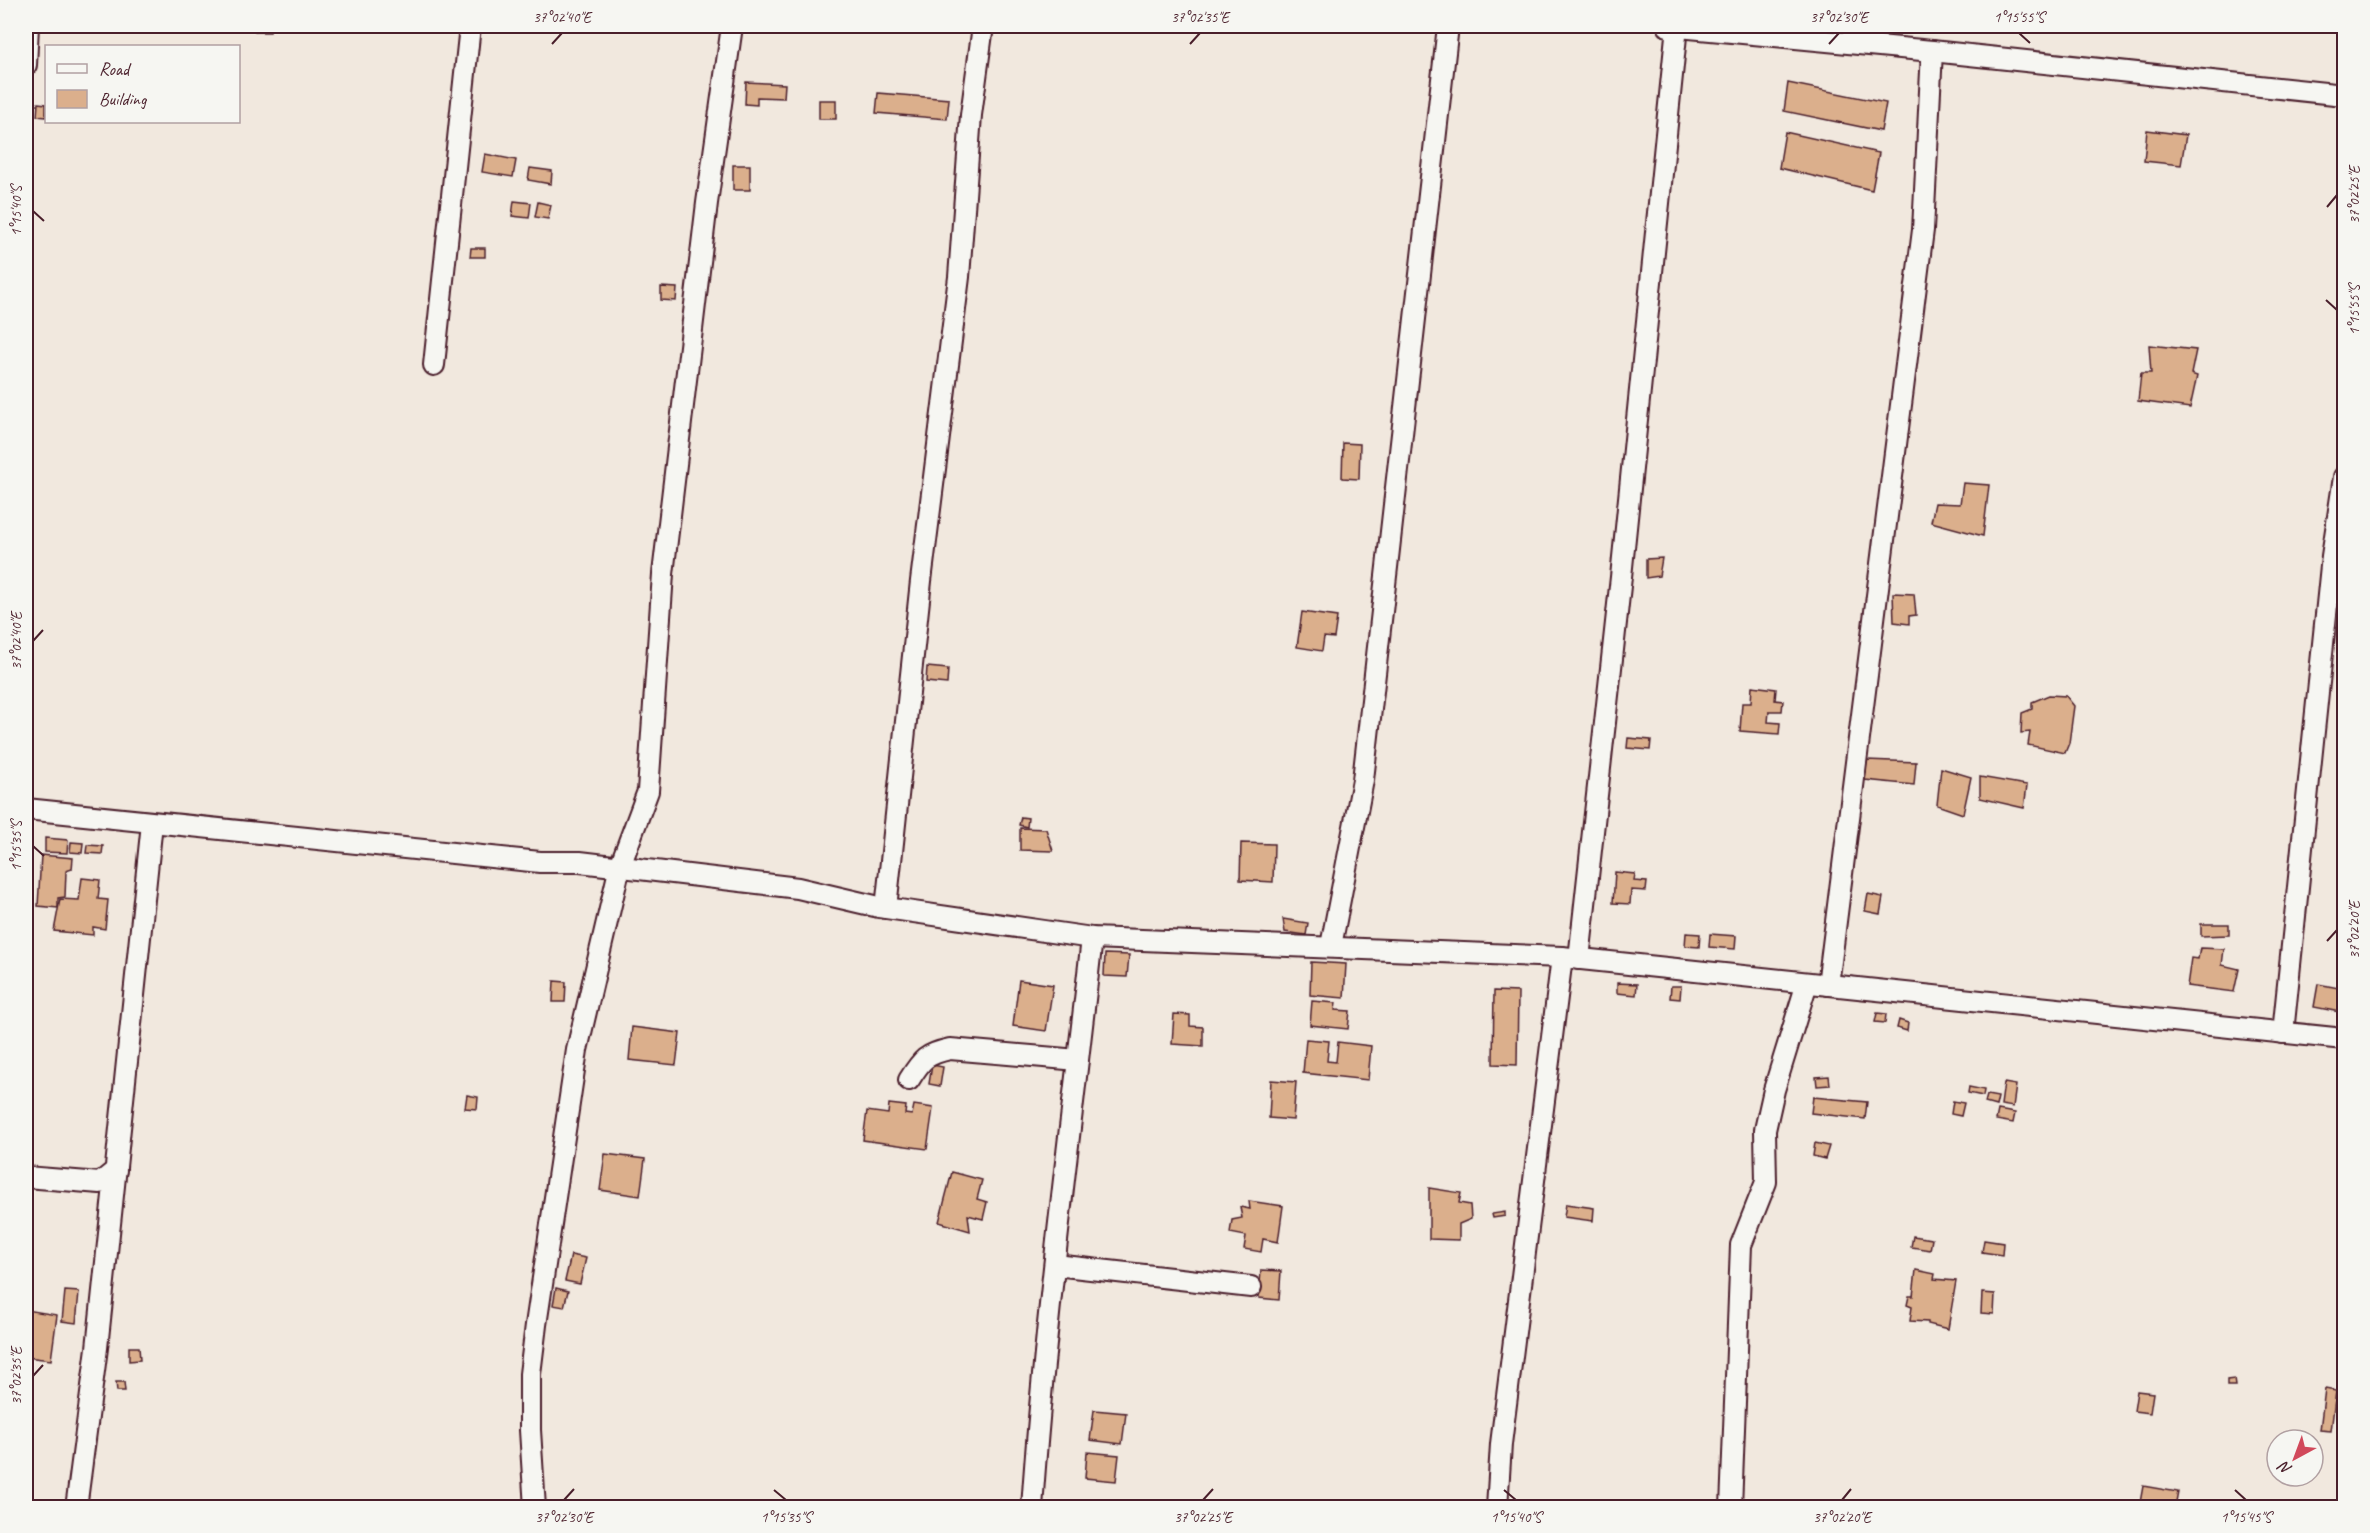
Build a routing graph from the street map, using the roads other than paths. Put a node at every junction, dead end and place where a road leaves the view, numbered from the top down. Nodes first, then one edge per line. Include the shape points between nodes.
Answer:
1 (28, 26) edge
2 (470, 26) edge
3 (732, 26) edge
4 (983, 26) edge
5 (1448, 26) edge
6 (1673, 26) edge
7 (1831, 33) edge
8 (1932, 51) junction
9 (26, 65) edge
10 (2344, 95) edge
11 (434, 365) dead end
12 (2344, 477) edge
13 (26, 809) edge
14 (152, 823) junction
15 (620, 866) junction
16 (886, 908) junction
17 (1092, 938) junction
18 (1331, 946) junction
19 (1571, 958) junction
20 (1807, 983) junction
21 (1828, 985) junction
22 (2283, 1033) junction
23 (2344, 1039) edge
24 (1078, 1060) junction
25 (909, 1080) dead end
26 (116, 1170) junction
27 (26, 1177) edge
28 (1055, 1264) junction
29 (1251, 1287) dead end
30 (76, 1508) edge
31 (535, 1508) edge
32 (1032, 1508) edge
33 (1497, 1508) edge
34 (1731, 1508) edge

1 - 9 street
2 - 11 street
3 - 15 street via 663,574 648,791
4 - 16 street via 971,115 959,277
5 - 18 street via 1363,780
6 - 7 street
6 - 19 street via 1622,578
7 - 8 street
8 - 10 street
8 - 21 street via 1923,230
12 - 22 street via 2332,556
13 - 14 street
14 - 15 street via 540,862
14 - 26 street
15 - 16 street via 798,888
15 - 31 street via 577,1050 536,1325 530,1374
16 - 17 street
17 - 18 street
17 - 24 street
18 - 19 street
19 - 20 street
19 - 33 street via 1503,1432
20 - 21 street
20 - 34 street via 1765,1130 1766,1182 1741,1245
21 - 22 street
22 - 23 street
24 - 25 street via 950,1049 933,1052 921,1060
24 - 28 street
26 - 27 street via 100,1183
26 - 30 street
28 - 29 street
28 - 32 street

